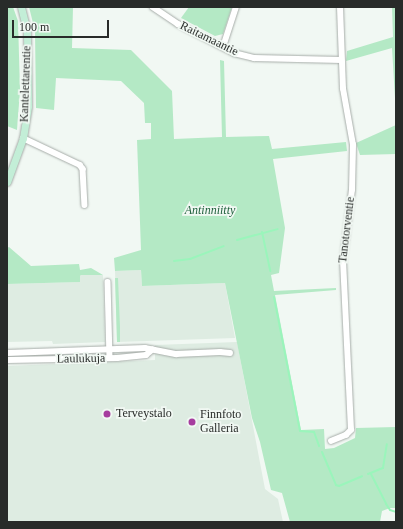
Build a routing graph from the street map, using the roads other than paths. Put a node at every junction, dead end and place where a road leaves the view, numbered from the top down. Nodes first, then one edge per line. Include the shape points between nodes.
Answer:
1 (21, 7) edge
2 (153, 7) edge
3 (236, 7) edge
4 (340, 7) edge
5 (223, 47) junction
6 (341, 60) junction
7 (23, 138) junction
8 (7, 182) edge
9 (85, 205) dead end
10 (108, 282) dead end
11 (110, 350) junction
12 (152, 350) junction
13 (7, 353) edge
14 (230, 353) dead end
15 (110, 358) junction
16 (7, 360) edge
17 (331, 440) dead end

1 - 7 main road, Kantelettarentie via 28,31 28,106
2 - 5 street, Raitamaantie via 178,24
3 - 5 street
4 - 6 street, Tanotorventie
5 - 6 street, Raitamaantie via 254,58
6 - 17 street, Tanotorventie via 353,145 352,190 343,261 351,430 346,435
7 - 8 main road, Kantelettarentie
7 - 9 street via 80,165 83,169
10 - 11 street
11 - 12 street, Laulukuja
11 - 13 street, Laulukuja
11 - 15 street
12 - 14 street, Laulukuja via 176,354
12 - 15 street, Laulukuja via 146,355
15 - 16 street, Laulukuja

